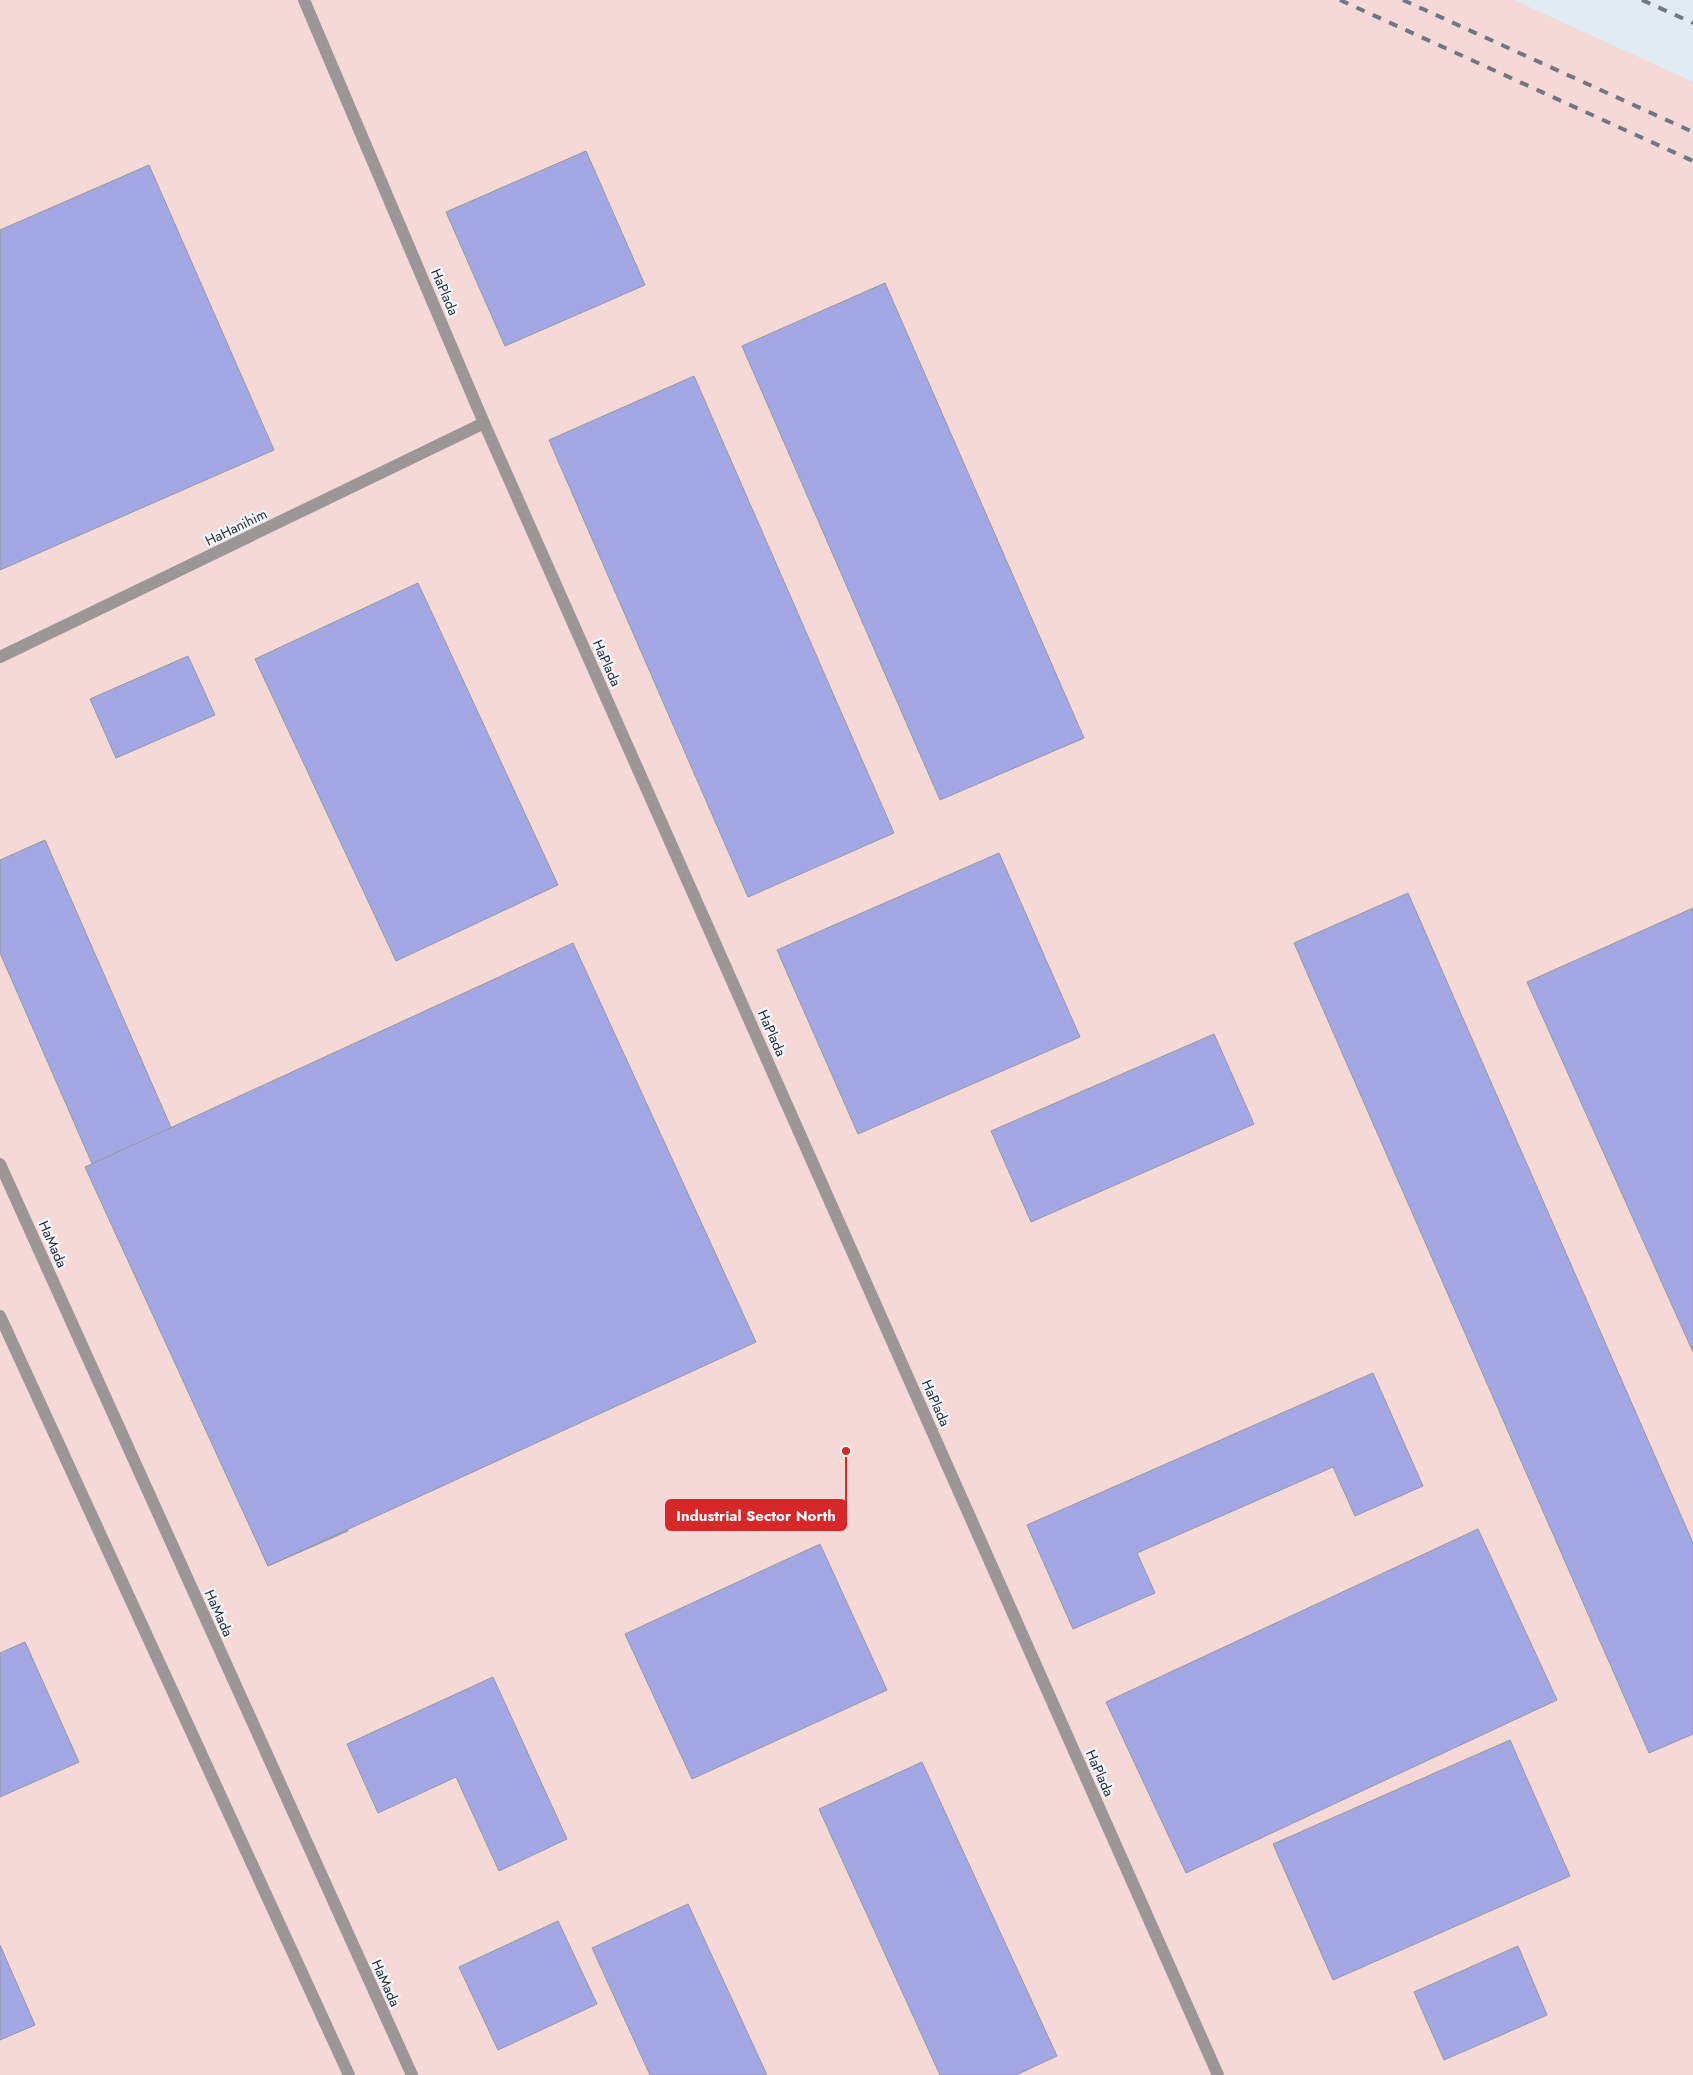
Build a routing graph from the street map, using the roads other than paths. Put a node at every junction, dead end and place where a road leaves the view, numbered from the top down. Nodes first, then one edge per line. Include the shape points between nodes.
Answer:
1 (304, 0) edge
2 (484, 423) junction
3 (0, 657) edge
4 (0, 1164) edge
5 (0, 1316) edge
6 (350, 2075) edge
7 (412, 2075) edge
8 (1218, 2075) edge

1 - 2 street, HaPlada
2 - 3 street, HaHanihim
2 - 8 street, HaPlada
4 - 7 street, HaMada
5 - 6 street

